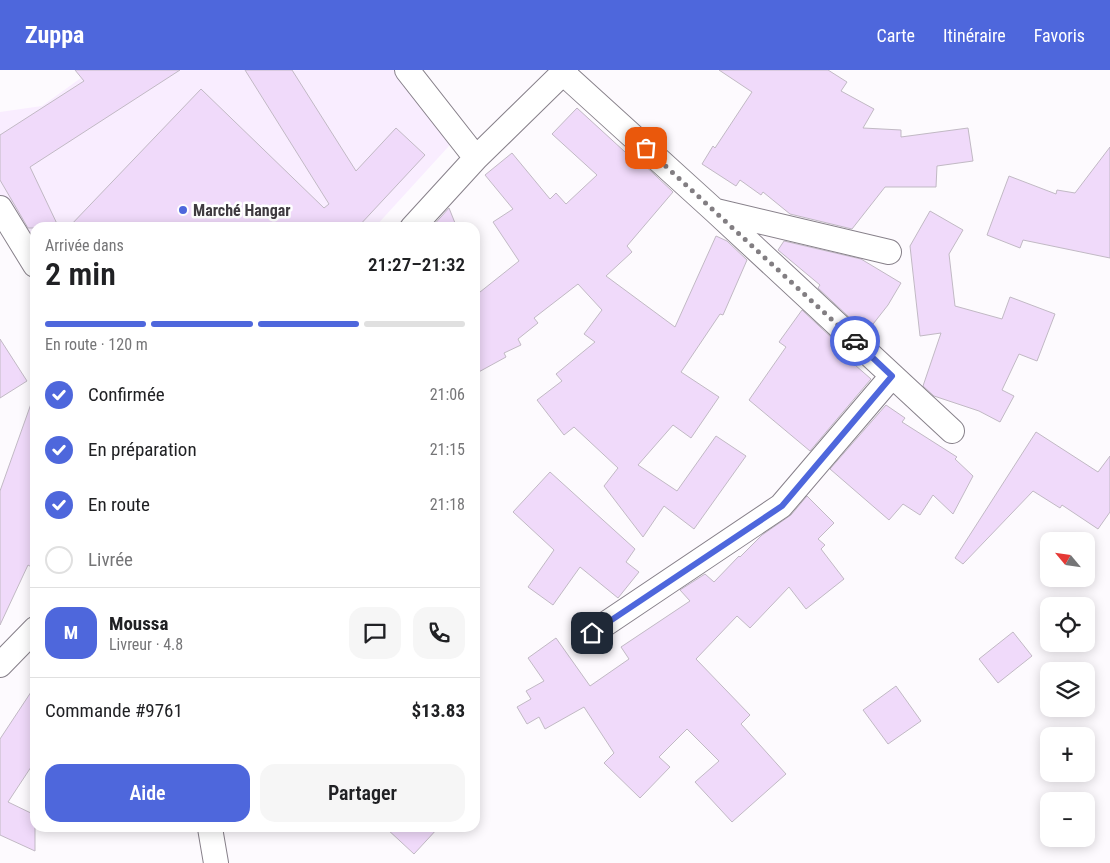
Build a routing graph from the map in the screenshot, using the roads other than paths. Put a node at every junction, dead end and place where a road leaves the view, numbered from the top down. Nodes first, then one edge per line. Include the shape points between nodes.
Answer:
1 (407, 70) edge
2 (564, 72) edge
3 (476, 158) junction
4 (0, 208) edge
5 (715, 211) junction
6 (417, 222) edge
7 (890, 252) dead end
8 (30, 257) edge
9 (892, 376) junction
10 (952, 431) dead end
11 (592, 633) dead end
12 (30, 634) edge
13 (0, 666) edge
14 (211, 832) edge
15 (216, 863) edge

1 - 3 street
2 - 3 street
2 - 5 street
3 - 6 street
4 - 8 street
5 - 7 street
5 - 9 street
9 - 10 street
9 - 11 street via 782,506
12 - 13 street
14 - 15 street

